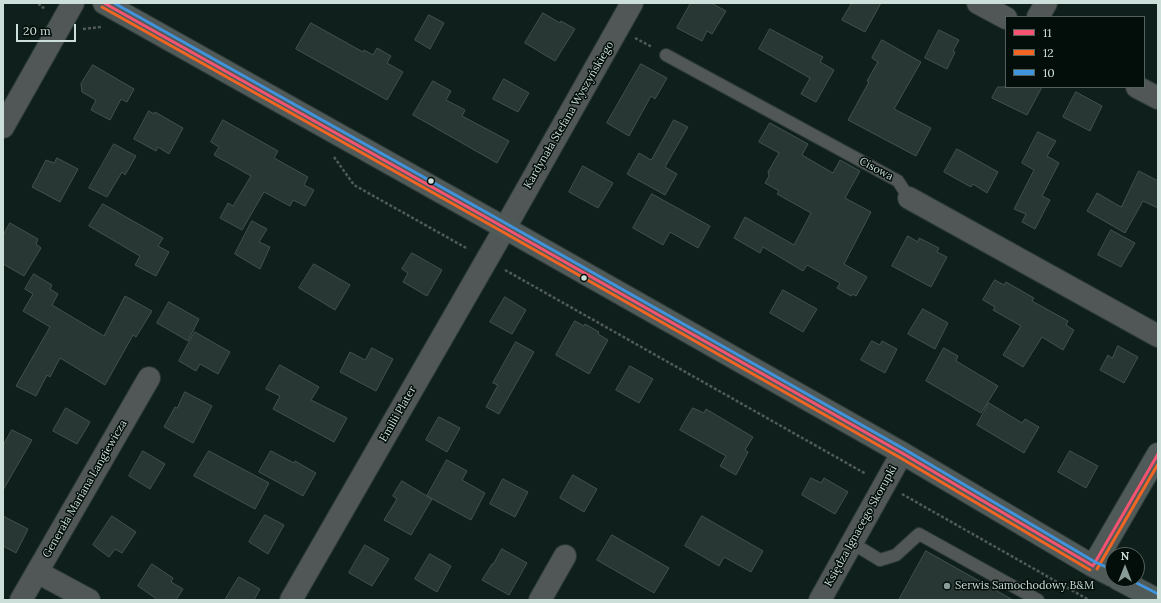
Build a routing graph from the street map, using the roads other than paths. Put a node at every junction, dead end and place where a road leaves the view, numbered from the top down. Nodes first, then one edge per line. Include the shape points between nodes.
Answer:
1 (73, 3) edge
2 (104, 3) edge
3 (632, 3) edge
4 (978, 3) edge
5 (1046, 3) edge
6 (1039, 16) edge
7 (1005, 17) edge
8 (666, 55) road end
9 (1139, 88) edge
10 (1158, 98) edge
11 (3, 127) edge
12 (909, 198) joint
13 (505, 228) junction
14 (1158, 336) edge
15 (150, 378) dead end
16 (902, 453) junction
17 (1158, 454) edge
18 (852, 544) junction
19 (564, 556) dead end
20 (1093, 566) junction
21 (38, 572) junction
22 (1105, 572) edge
23 (1133, 587) edge
24 (21, 600) edge
25 (88, 600) edge
26 (291, 600) edge
27 (540, 600) edge
28 (820, 600) edge
29 (1038, 600) edge
30 (1158, 600) edge

1 - 11 street
2 - 13 main road
3 - 13 street, Kardynała Stefana Wyszyńskiego
4 - 7 street
5 - 6 street
8 - 12 lane, Cisowa via 898,181
9 - 10 street
12 - 14 street, Cisowa
13 - 16 main road
13 - 26 street, Emilii Plater
15 - 21 street, Generała Mariana Langiewicza
16 - 18 street, Księdza Ignacego Skorupki
16 - 20 main road
17 - 20 main road
18 - 28 street, Księdza Ignacego Skorupki
18 - 29 lane via 880,560 896,554 920,534
19 - 27 street
20 - 22 main road
21 - 24 street, Generała Mariana Langiewicza
21 - 25 street
23 - 30 main road

